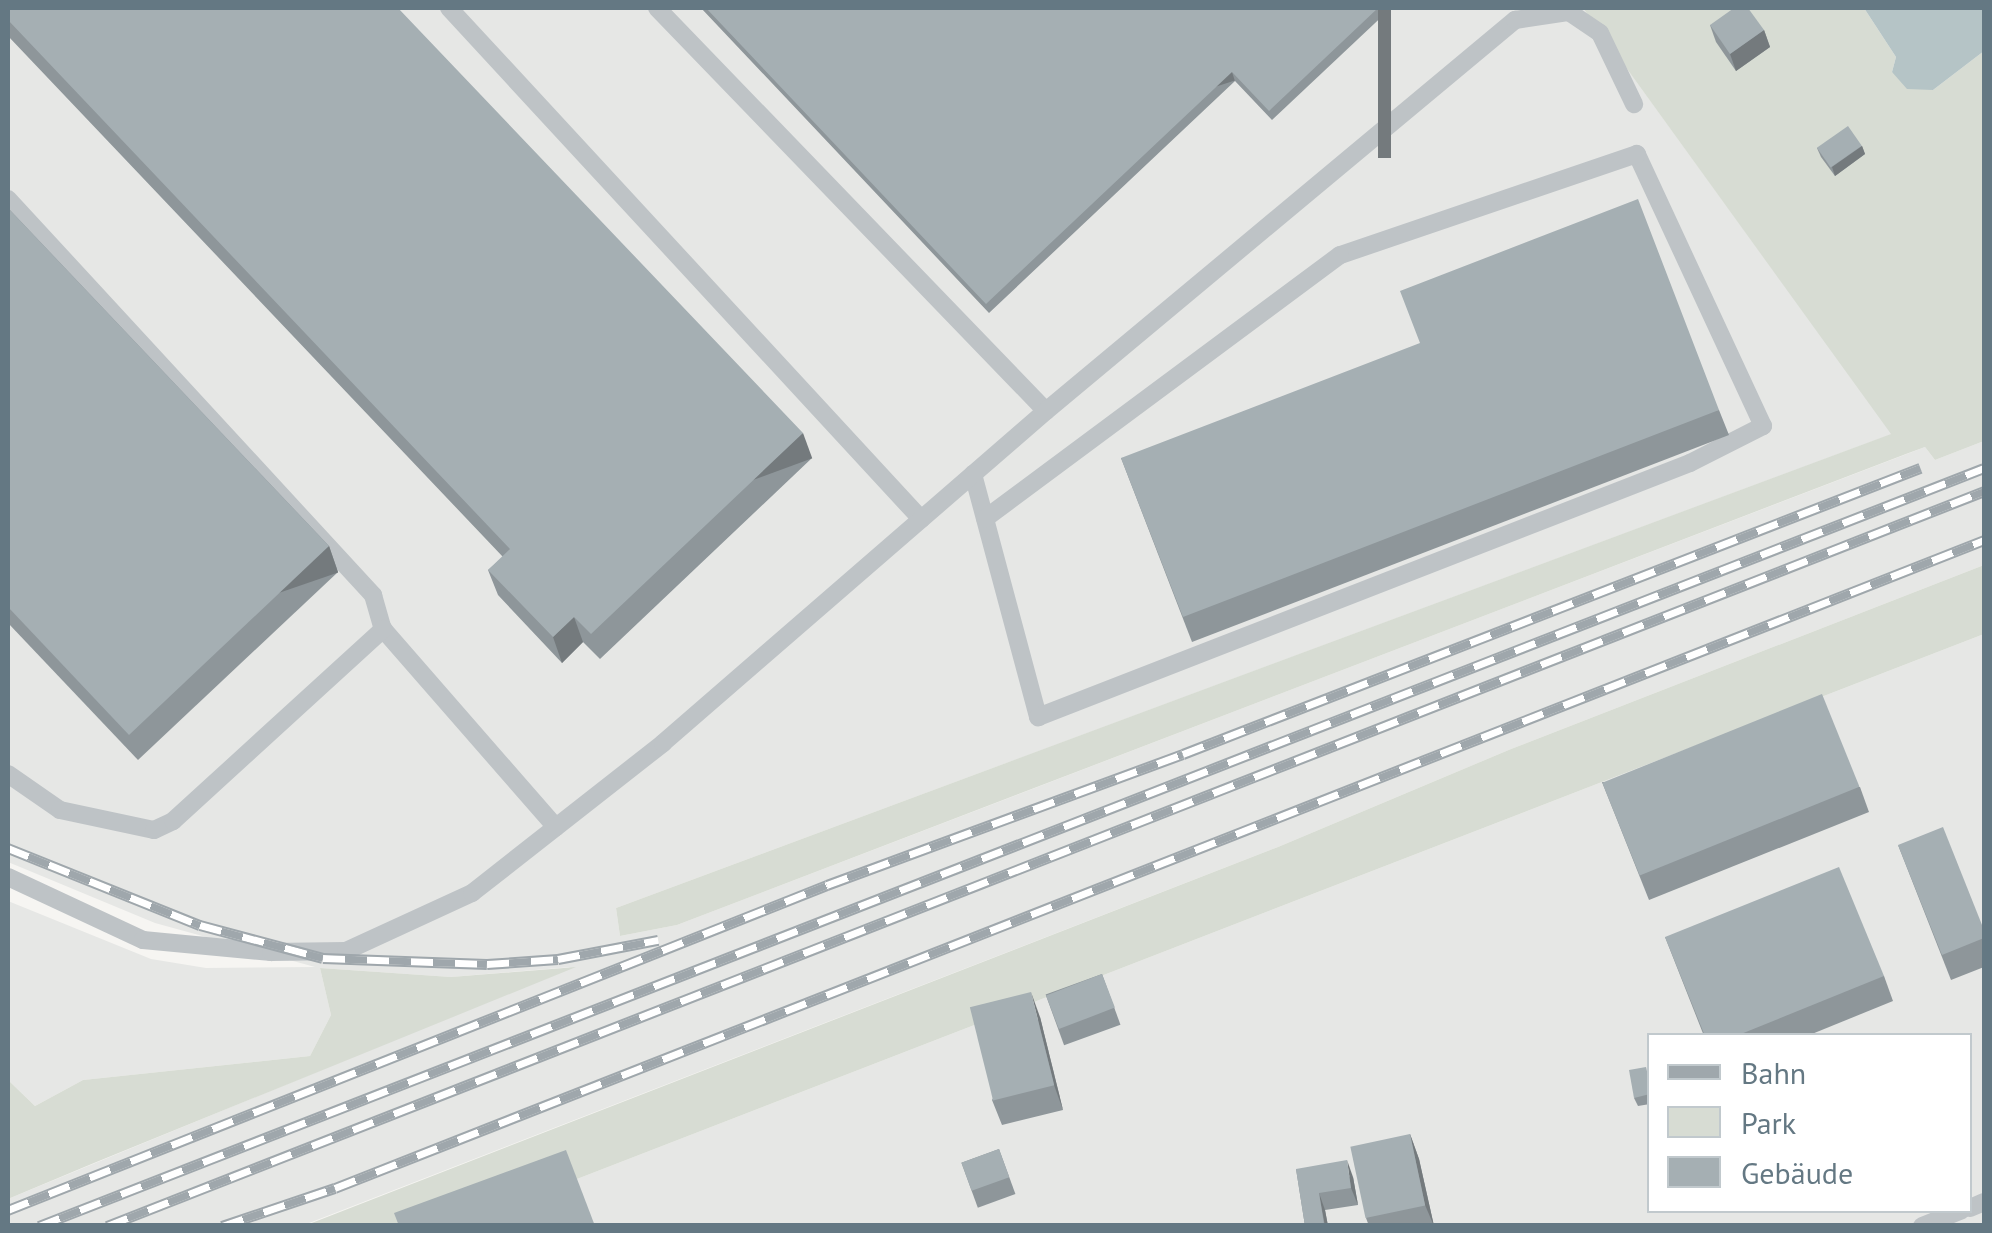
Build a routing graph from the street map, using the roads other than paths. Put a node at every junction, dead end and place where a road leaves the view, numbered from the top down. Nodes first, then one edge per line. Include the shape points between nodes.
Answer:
1 (449, 8) edge
2 (657, 8) edge
3 (1514, 14) edge
4 (1634, 104) dead end
5 (8, 200) edge
6 (1046, 410) junction
7 (973, 474) junction
8 (921, 519) junction
9 (985, 519) junction
10 (383, 630) junction
11 (8, 774) edge
12 (556, 827) junction
13 (8, 878) edge
14 (1954, 1213) edge
15 (1922, 1226) edge

1 - 8 lane
2 - 6 lane
3 - 4 lane via 1569,12 1600,32
3 - 6 lane
5 - 10 lane via 373,595
6 - 7 lane
7 - 8 lane
7 - 9 lane
8 - 12 lane
9 - 9 lane via 1038,716 1690,463 1764,426 1636,154 1340,255
10 - 11 lane via 173,821 154,830 60,810
10 - 12 lane
12 - 13 lane via 472,893 346,951 271,952 143,940
14 - 15 lane

